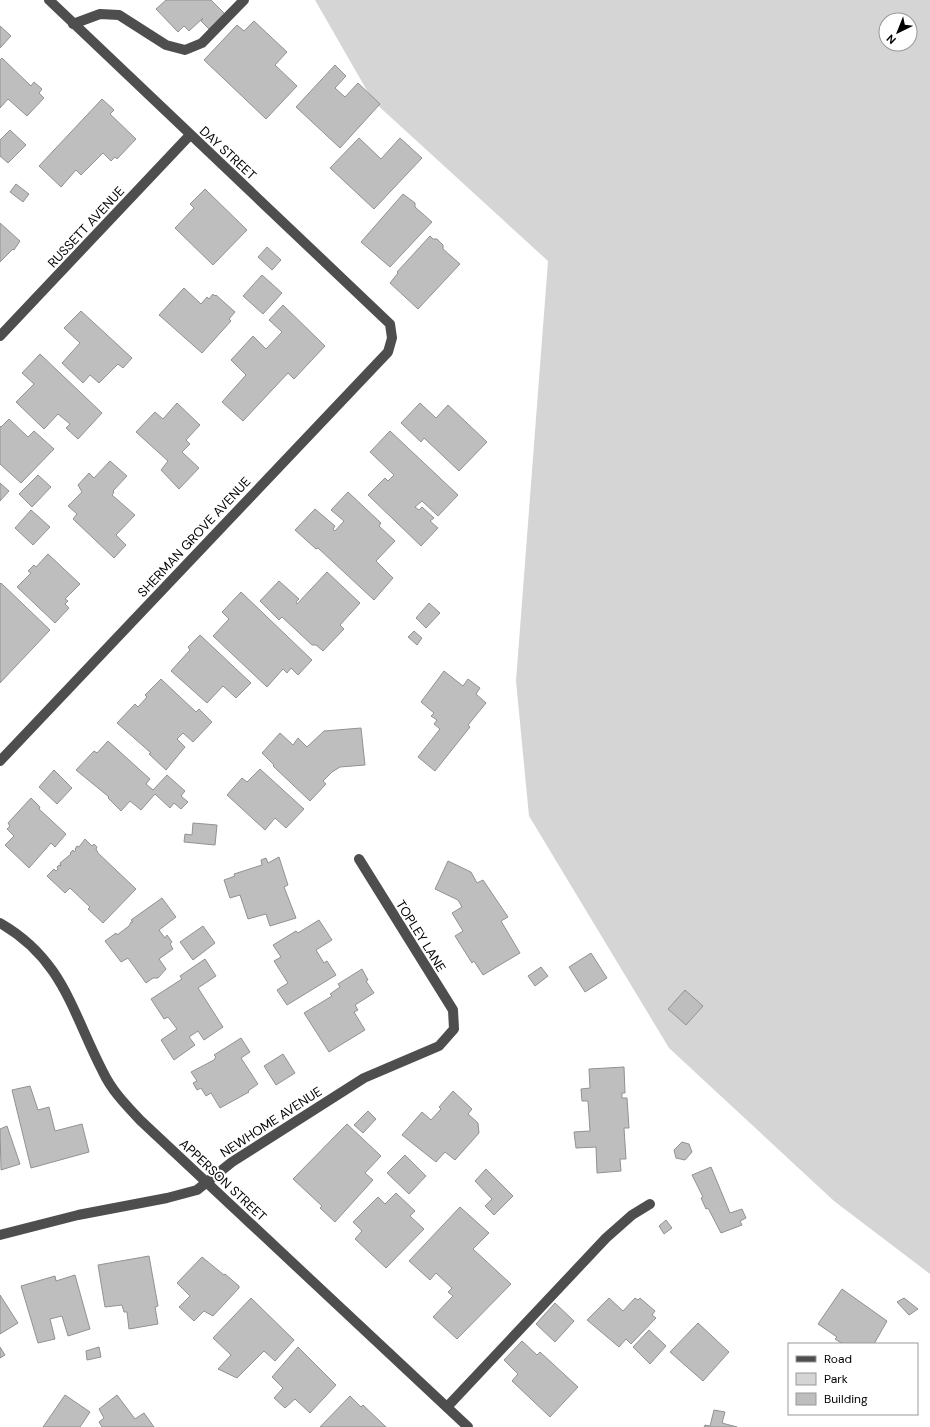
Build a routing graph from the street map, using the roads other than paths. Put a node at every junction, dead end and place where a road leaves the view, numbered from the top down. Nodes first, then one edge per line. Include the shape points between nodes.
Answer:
1 (48, 0) edge
2 (244, 0) edge
3 (73, 24) junction
4 (190, 135) junction
5 (390, 324) joint
6 (0, 336) edge
7 (0, 761) edge
8 (359, 859) dead end
9 (0, 923) edge
10 (454, 1029) joint
11 (206, 1183) junction
12 (650, 1204) dead end
13 (0, 1235) edge
14 (447, 1407) junction
15 (468, 1427) edge

1 - 3 street, DAY STREET
2 - 3 street via 202,43 185,50 166,45 119,15 100,14
3 - 4 street, DAY STREET
4 - 5 street, DAY STREET
4 - 6 street, RUSSETT AVENUE
5 - 7 street, SHERMAN GROVE AVENUE via 392,338 388,352
8 - 10 street, TOPLEY LANE via 453,1010
9 - 11 street, APPERSON STREET via 35,949 59,978 114,1092
10 - 11 street, NEWHOME AVENUE via 439,1046 364,1078 232,1162
11 - 13 street, NEWHOME AVENUE via 197,1190 78,1214
11 - 14 street, APPERSON STREET
12 - 14 street via 632,1215 606,1238
14 - 15 street, APPERSON STREET

